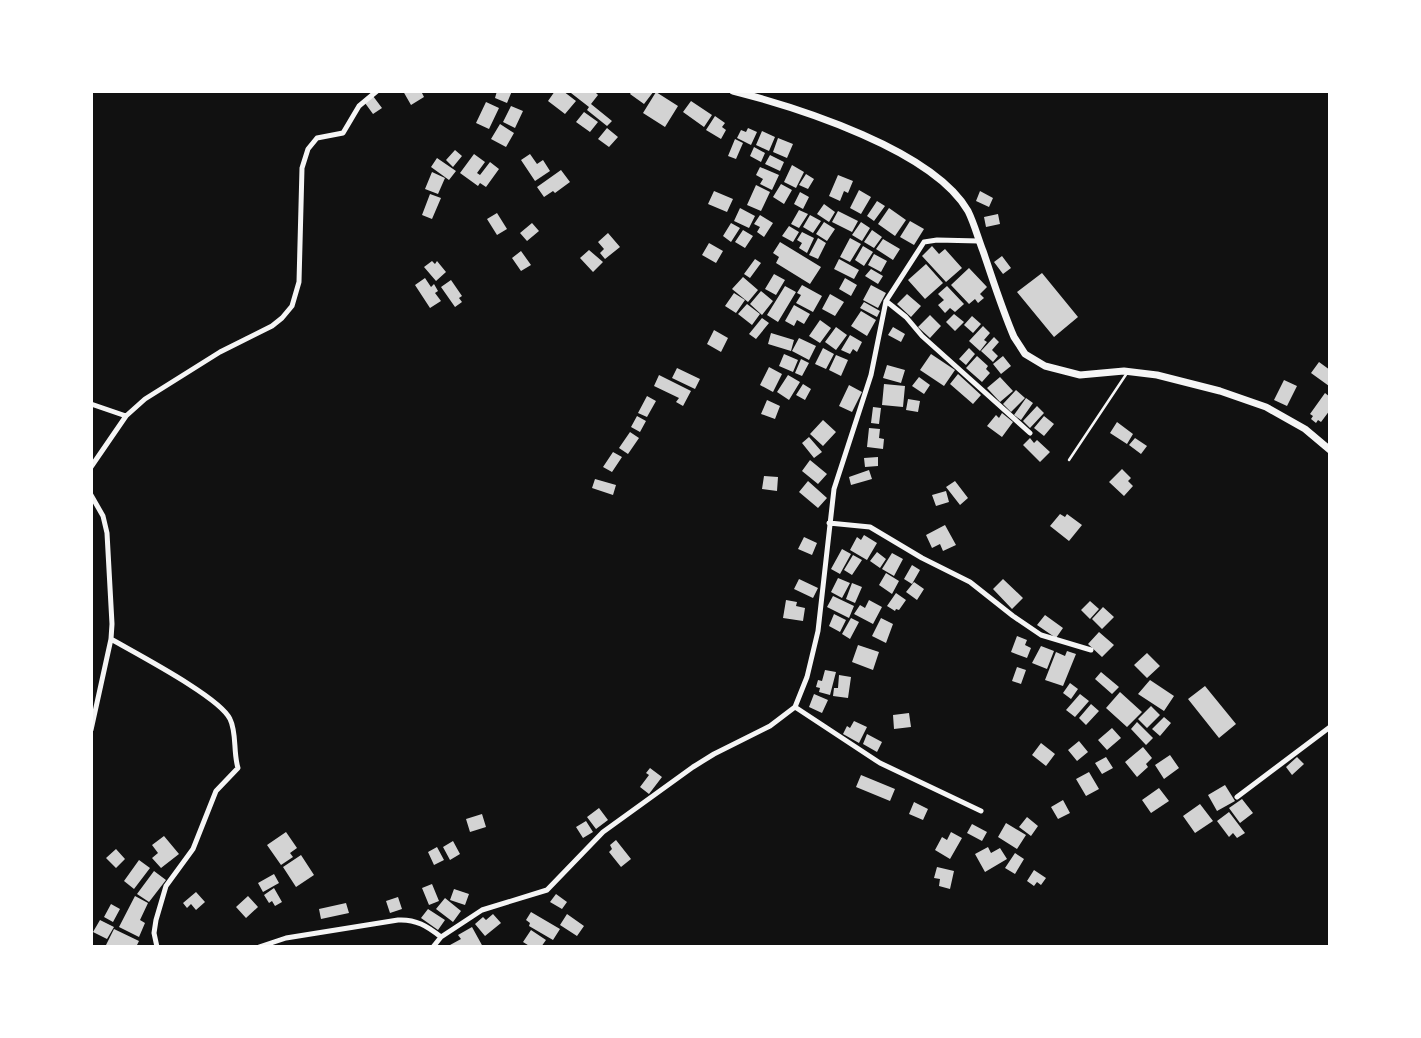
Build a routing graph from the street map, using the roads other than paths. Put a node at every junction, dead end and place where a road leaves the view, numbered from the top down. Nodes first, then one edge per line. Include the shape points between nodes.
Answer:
1 (377, 91) edge
2 (733, 91) edge
3 (979, 241) junction
4 (886, 300) junction
5 (1128, 371) junction
6 (91, 404) edge
7 (126, 416) junction
8 (1030, 433) dead end
9 (1330, 450) edge
10 (1069, 460) dead end
11 (91, 467) edge
12 (91, 495) edge
13 (829, 523) junction
14 (111, 639) junction
15 (1091, 650) dead end
16 (795, 706) junction
17 (1330, 727) edge
18 (91, 730) edge
19 (1237, 797) dead end
20 (981, 811) dead end
21 (437, 942) edge
22 (157, 947) edge
23 (259, 947) edge

1 - 7 street via 359,106 343,133 317,138 304,155 299,282 292,306 272,326 227,348
2 - 3 street via 822,117 895,151 953,191 968,212
3 - 4 street via 924,243
3 - 5 street via 1007,320 1025,354 1045,366 1080,374
4 - 8 street
4 - 13 street via 871,375 834,489
5 - 9 street via 1195,384 1266,407
5 - 10 lane
6 - 7 street
7 - 11 street
12 - 14 street via 107,533
13 - 15 street via 870,527 971,582 1041,635
13 - 16 street via 818,631
14 - 18 street
14 - 22 street via 182,680 231,720 237,765 216,791 192,849 166,886 154,933
16 - 20 street via 880,763
16 - 21 street via 770,726 693,767 603,832 547,890 482,910
17 - 19 street
21 - 23 street via 425,924 398,919

